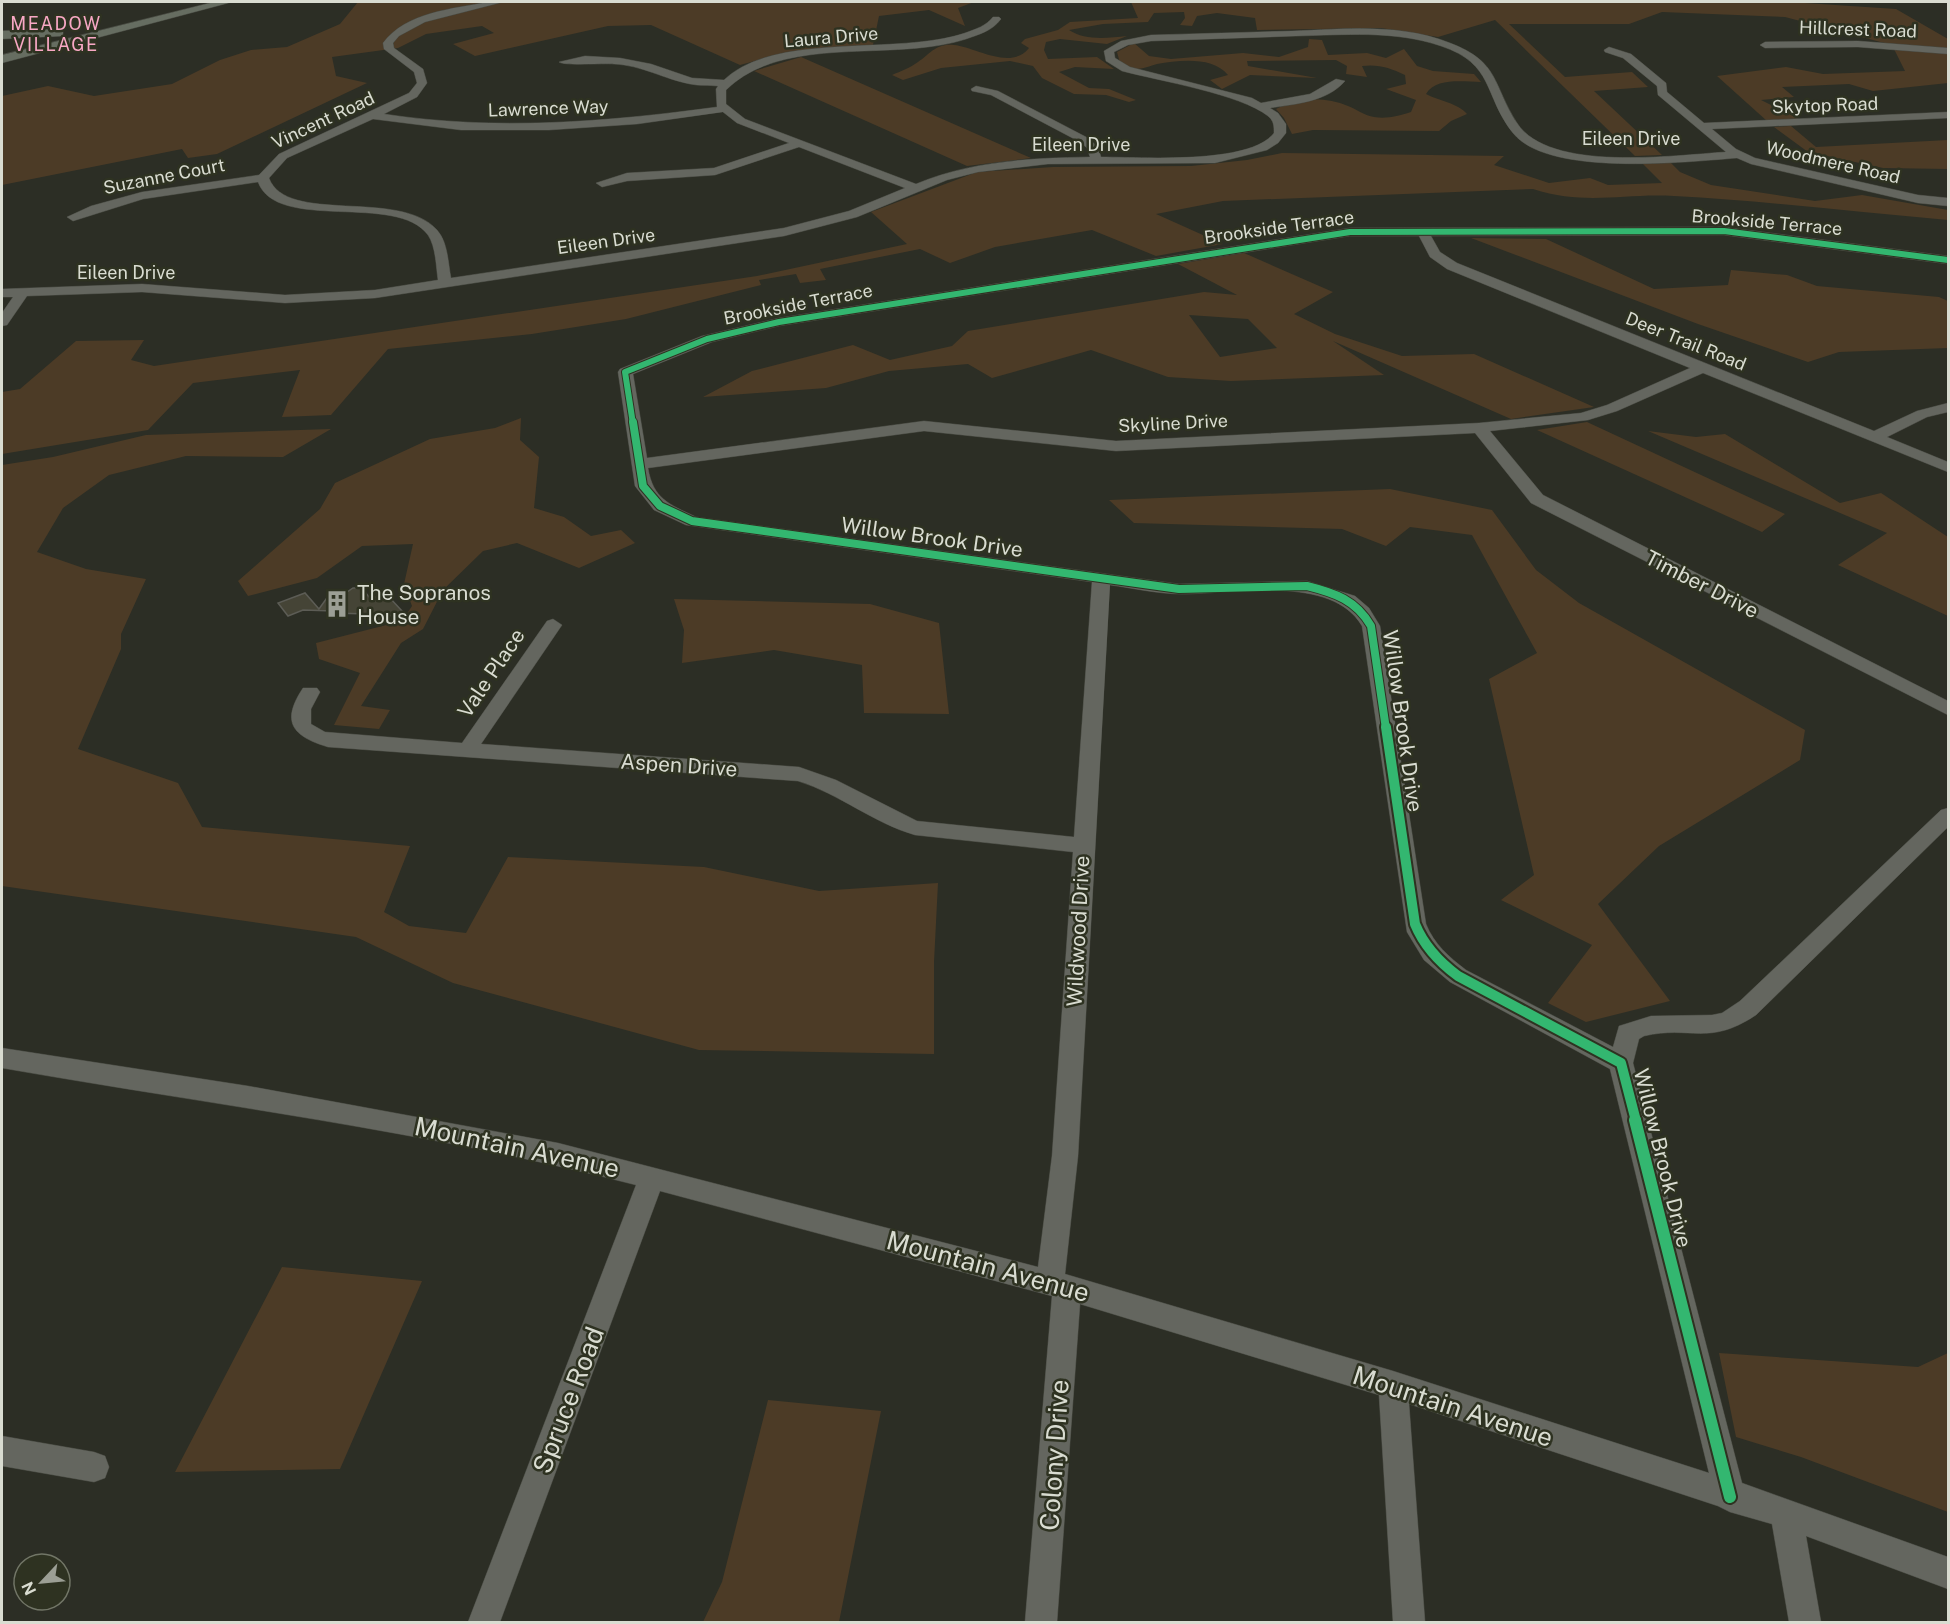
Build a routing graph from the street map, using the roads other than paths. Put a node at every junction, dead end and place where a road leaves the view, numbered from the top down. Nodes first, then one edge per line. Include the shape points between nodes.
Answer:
1 (226, 2) edge
2 (498, 2) edge
3 (996, 19) dead end
4 (2, 34) edge
5 (53, 39) junction
6 (1766, 45) dead end
7 (1609, 50) dead end
8 (1948, 51) edge
9 (2, 59) edge
10 (564, 62) dead end
11 (1340, 81) dead end
12 (725, 83) junction
13 (976, 89) dead end
14 (1262, 106) junction
15 (724, 109) junction
16 (1948, 115) edge
17 (374, 116) junction
18 (1703, 126) junction
19 (798, 144) junction
20 (1737, 155) junction
21 (1097, 161) junction
22 (263, 177) junction
23 (602, 183) dead end
24 (915, 188) junction
25 (1948, 202) edge
26 (73, 217) dead end
27 (1423, 232) junction
28 (1948, 260) edge
29 (445, 283) junction
30 (22, 292) junction
31 (2, 293) edge
32 (2, 321) edge
33 (1701, 368) junction
34 (625, 372) joint
35 (1948, 407) edge
36 (1479, 428) junction
37 (1875, 437) junction
38 (639, 464) junction
39 (1948, 466) edge
40 (1101, 580) junction
41 (553, 625) dead end
42 (310, 692) dead end
43 (1948, 709) edge
44 (468, 749) junction
45 (1948, 815) edge
46 (1083, 844) junction
47 (2, 1058) edge
48 (1621, 1063) junction
49 (652, 1177) junction
50 (1058, 1285) junction
51 (1394, 1385) junction
52 (2, 1450) edge
53 (94, 1467) dead end
54 (1730, 1497) junction
55 (1786, 1513) junction
56 (1948, 1573) edge
57 (484, 1623) edge
58 (1041, 1623) edge
59 (1409, 1623) edge
60 (1805, 1623) edge

1 - 5 main road via 99,34
2 - 17 street, Vincent Road via 424,20 395,33 388,43 389,49 419,71 422,83 407,99
3 - 12 street, Laura Drive via 982,30 938,44 817,52 773,60 746,69
4 - 5 main road
5 - 9 main road
6 - 8 street, Hillcrest Road via 1858,44
7 - 18 street, Woodmere Road via 1627,56 1662,85 1662,93
10 - 12 street via 620,61 691,81
11 - 14 street via 1321,93
12 - 15 street via 719,97
13 - 21 street via 994,93 1084,140 1092,147
14 - 20 street, Eileen Drive via 1230,94 1126,69 1112,62 1108,54 1120,44 1151,38 1348,31 1404,34 1445,44 1479,60 1519,132 1550,150 1602,159
14 - 21 street, Eileen Drive via 1274,115 1281,128 1274,141 1255,152 1203,161
15 - 17 street, Lawrence Way via 625,122 489,128 430,125
15 - 19 street via 741,121
16 - 18 street, Skytop Road
17 - 22 street, Vincent Road via 283,156
18 - 20 street, Woodmere Road
19 - 23 street via 715,171 627,177
19 - 24 street
20 - 25 street, Woodmere Road via 1778,169
21 - 24 street, Eileen Drive via 1033,161 991,166
22 - 26 street, Suzanne Court via 174,190 99,206
22 - 29 street, Vincent Road via 267,189 289,201 390,213 423,225 435,237
24 - 29 street, Eileen Drive via 853,214 784,232
27 - 28 street, Brookside Terrace via 1724,231
27 - 33 street, Deer Trail Road via 1435,254 1452,266
27 - 34 street, Brookside Terrace via 1322,235 779,322 707,339
29 - 30 street, Eileen Drive via 359,296 304,299 142,288
30 - 31 street, Eileen Drive
30 - 32 street
33 - 36 street, Skyline Drive via 1583,417
33 - 37 street, Deer Trail Road
34 - 38 street, Willow Brook Drive
35 - 37 street via 1922,414
36 - 38 street, Skyline Drive via 1116,446 924,426
36 - 43 street, Timber Drive via 1537,499
37 - 39 street, Deer Trail Road
38 - 40 street, Willow Brook Drive via 644,486 653,500 669,512 699,522
40 - 46 street, Wildwood Drive
40 - 48 street, Willow Brook Drive via 1179,589 1307,586 1336,594 1359,608 1371,626 1419,936 1436,958 1458,976
41 - 44 street, Vale Place
42 - 44 street, Aspen Drive via 299,718 304,729 318,737
44 - 46 street, Aspen Drive via 799,774 819,780 915,828
45 - 48 street via 1748,1008 1726,1022 1640,1026 1628,1033
46 - 50 street, Wildwood Drive
47 - 49 street, Mountain Avenue via 363,1116 558,1154
48 - 54 street, Willow Brook Drive
49 - 50 street, Mountain Avenue
49 - 57 street, Spruce Road
50 - 51 street, Mountain Avenue
50 - 58 street, Colony Drive
51 - 54 street, Mountain Avenue
51 - 59 street
52 - 53 street
54 - 55 street, Mountain Avenue
55 - 56 street, Mountain Avenue
55 - 60 street

